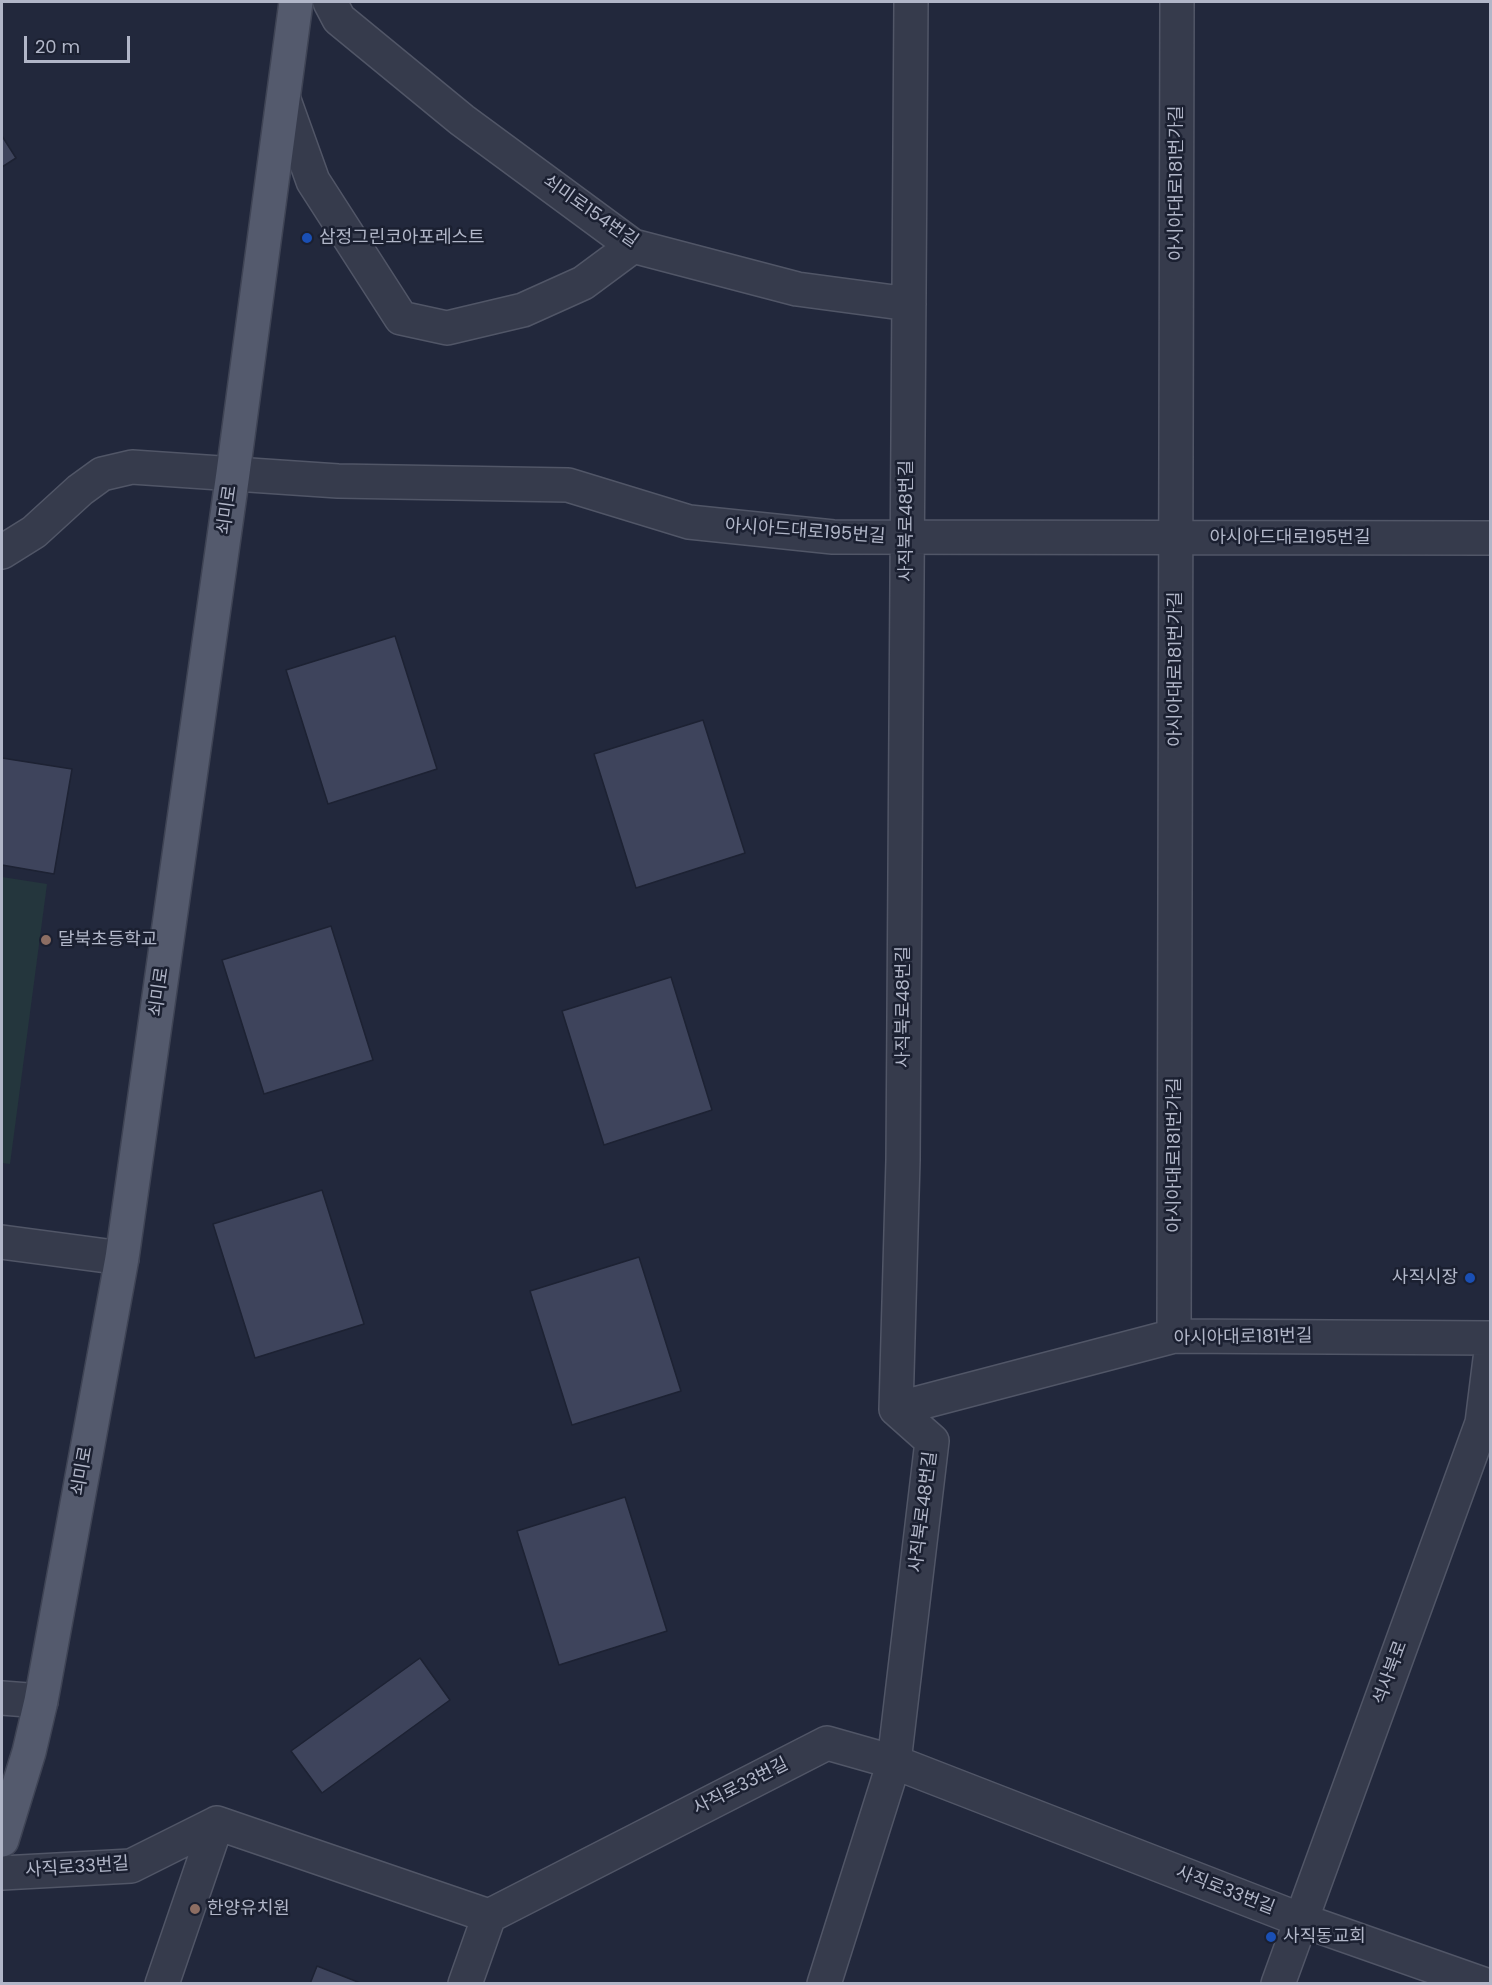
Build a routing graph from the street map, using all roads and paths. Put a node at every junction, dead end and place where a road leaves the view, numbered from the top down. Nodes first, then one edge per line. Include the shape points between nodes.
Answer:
1 (296, 2) edge
2 (330, 2) edge
3 (910, 2) edge
4 (1177, 2) edge
5 (284, 100) junction
6 (633, 246) junction
7 (909, 304) junction
8 (233, 473) junction
9 (908, 538) junction
10 (1176, 538) junction
11 (1491, 538) edge
12 (2, 552) edge
13 (2, 1242) edge
14 (122, 1258) junction
15 (1174, 1336) junction
16 (1491, 1338) edge
17 (1491, 1359) edge
18 (896, 1409) junction
19 (2, 1698) edge
20 (41, 1701) junction
21 (894, 1762) junction
22 (217, 1823) junction
23 (2, 1839) edge
24 (2, 1873) edge
25 (489, 1916) junction
26 (1301, 1920) junction
27 (162, 1983) edge
28 (465, 1983) edge
29 (824, 1983) edge
30 (1278, 1983) edge
31 (1483, 1983) edge

1 - 5 main road, 쇠미로
2 - 6 street, 쇠미로154번길 via 339,19 462,120
3 - 7 street, 사직북로48번길
4 - 10 street, 아시아대로181번가길
5 - 6 street, 쇠미로 via 313,181 401,318 447,328 523,310 583,283
5 - 8 main road, 쇠미로
6 - 7 street, 쇠미로154번길 via 797,289
7 - 9 street, 사직북로48번길
8 - 9 street, 아시아드대로195번길 via 338,482 568,485 689,522 833,537
8 - 12 street, 아시아드대로195번길 via 132,467 102,474 34,532
8 - 14 main road, 쇠미로
9 - 10 street, 아시아드대로195번길
9 - 18 street, 사직북로48번길 via 903,1160
10 - 11 street, 아시아드대로195번길
10 - 15 street, 아시아대로181번가길
13 - 14 street
14 - 20 main road, 쇠미로
15 - 16 street, 아시아대로181번길
15 - 18 street, 아시아대로181번길
17 - 26 street, 석사북로 via 1482,1424
18 - 21 street, 사직북로48번길 via 932,1441
19 - 20 street
20 - 23 main road, 쇠미로
21 - 25 street, 사직로33번길 via 827,1743
21 - 26 street, 사직로33번길
21 - 29 street, 사직북로48번길
22 - 24 street, 사직로33번길 via 131,1866
22 - 25 street
22 - 27 street
25 - 28 street
26 - 30 street, 석사북로
26 - 31 street, 사직로33번길

